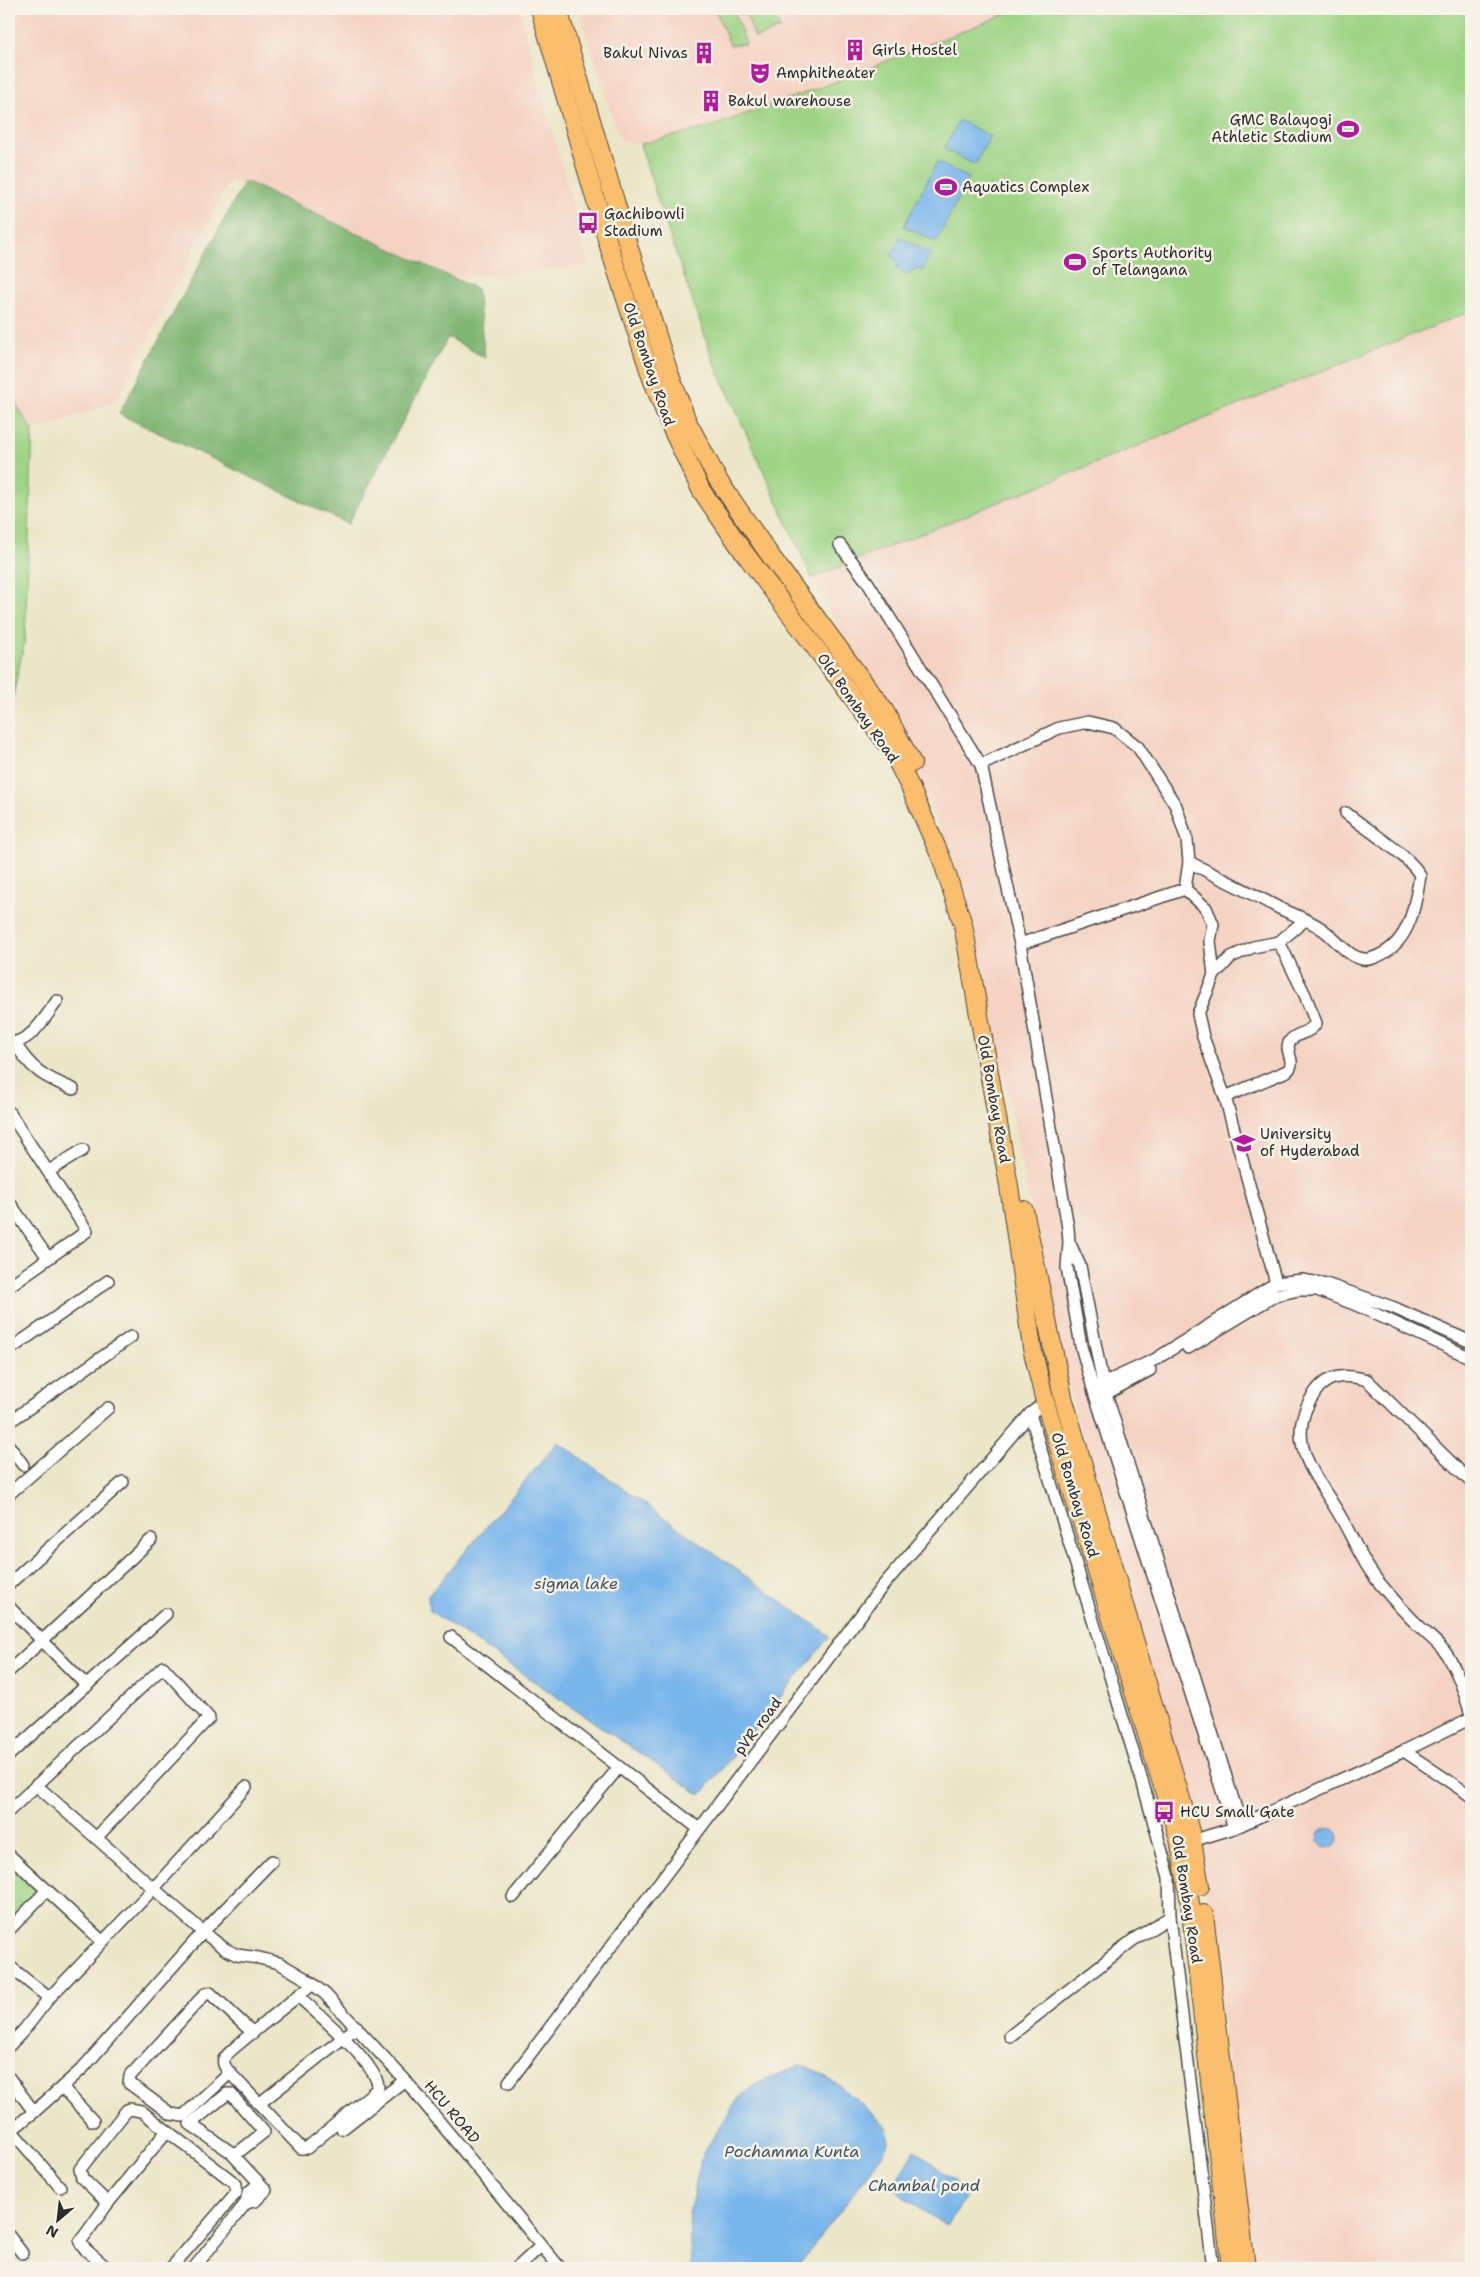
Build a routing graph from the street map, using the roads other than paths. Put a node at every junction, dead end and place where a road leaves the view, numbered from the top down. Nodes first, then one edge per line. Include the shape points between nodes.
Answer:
1 (540, 9) edge
2 (558, 9) edge
3 (611, 186) junction
4 (593, 191) junction
5 (840, 544) dead end
6 (981, 765) junction
7 (1346, 813) dead end
8 (1189, 862) junction
9 (1185, 889) junction
10 (1305, 920) junction
11 (1279, 942) junction
12 (1020, 944) junction
13 (1214, 975) junction
14 (58, 1001) dead end
15 (12, 1043) edge
16 (73, 1088) dead end
17 (1225, 1097) junction
18 (9, 1112) edge
19 (82, 1150) dead end
20 (49, 1171) junction
21 (9, 1202) edge
22 (48, 1258) junction
23 (108, 1281) dead end
24 (1276, 1283) junction
25 (9, 1286) edge
26 (131, 1337) dead end
27 (1471, 1342) edge
28 (9, 1350) edge
29 (1471, 1358) edge
30 (1099, 1391) junction
31 (1045, 1402) junction
32 (108, 1408) dead end
33 (1030, 1414) junction
34 (9, 1422) edge
35 (9, 1446) edge
36 (23, 1465) dead end
37 (123, 1482) dead end
38 (1471, 1482) edge
39 (9, 1494) edge
40 (151, 1540) dead end
41 (9, 1584) edge
42 (9, 1607) edge
43 (166, 1614) dead end
44 (450, 1637) dead end
45 (42, 1640) junction
46 (9, 1671) edge
47 (86, 1686) junction
48 (1471, 1716) edge
49 (1404, 1751) junction
50 (9, 1755) edge
51 (619, 1768) junction
52 (36, 1785) junction
53 (246, 1787) dead end
54 (1471, 1796) edge
55 (9, 1811) edge
56 (1238, 1826) junction
57 (699, 1829) junction
58 (96, 1838) junction
59 (1192, 1841) junction
60 (9, 1855) edge
61 (272, 1861) dead end
62 (154, 1888) junction
63 (47, 1890) junction
64 (513, 1897) dead end
65 (1170, 1916) junction
66 (9, 1930) edge
67 (203, 1932) junction
68 (102, 1941) junction
69 (9, 1966) edge
70 (313, 1984) junction
71 (298, 1996) junction
72 (48, 1998) junction
73 (357, 2027) junction
74 (253, 2034) junction
75 (1010, 2036) dead end
76 (344, 2037) junction
77 (9, 2046) edge
78 (230, 2073) junction
79 (9, 2078) edge
80 (405, 2080) junction
81 (509, 2082) dead end
82 (62, 2087) junction
83 (260, 2103) junction
84 (34, 2112) junction
85 (92, 2121) dead end
86 (342, 2129) dead end
87 (10, 2131) edge
88 (167, 2131) junction
89 (233, 2155) junction
90 (60, 2186) dead end
91 (108, 2203) junction
92 (9, 2236) edge
93 (196, 2238) junction
94 (541, 2246) junction
95 (209, 2249) junction
96 (185, 2250) junction
97 (22, 2253) dead end
98 (196, 2265) edge
99 (107, 2268) edge
100 (171, 2268) edge
101 (516, 2268) edge
102 (560, 2268) edge
103 (1213, 2268) edge
104 (1231, 2268) edge
105 (1246, 2268) edge

1 - 4 main road, Old Bombay Road
2 - 3 main road, Old Bombay Road
3 - 4 main road
3 - 59 main road, Old Bombay Road via 668,370 687,420 718,480 884,710 922,784 965,890 988,993 1027,1228 1062,1397
4 - 31 main road, Old Bombay Road via 651,376 701,490 891,749 942,860 963,924 1009,1186 1032,1348
5 - 6 street via 868,583
6 - 8 street via 1059,728 1088,722 1114,728 1138,747 1176,806 1187,840
6 - 12 street
7 - 10 street via 1418,871 1420,876 1411,920 1403,935 1373,958 1361,958 1342,948 1322,929
8 - 9 street
8 - 10 street
9 - 12 street
9 - 13 street via 1206,908 1213,924 1210,942
10 - 11 street
11 - 13 street via 1231,957
11 - 17 street via 1316,1023 1311,1030 1288,1043 1292,1062 1287,1071
12 - 30 street via 1069,1243 1066,1267 1082,1346
13 - 17 street via 1198,1014
14 - 15 street via 34,1031 24,1040
15 - 16 street via 40,1074
17 - 24 street
18 - 20 street
19 - 20 street
20 - 22 street via 87,1231
21 - 22 street
22 - 25 street
23 - 28 street
24 - 27 street via 1302,1280 1326,1284 1392,1307
24 - 30 street
26 - 34 street
29 - 30 street via 1326,1293 1299,1290 1276,1295
30 - 56 street
31 - 33 street, pVR road
31 - 104 main road, Old Bombay Road via 1179,1839 1190,1903
32 - 39 street
33 - 57 street, pVR road via 881,1588
33 - 65 street via 1143,1784 1169,1878
35 - 36 street
37 - 41 street
38 - 48 street via 1368,1380 1337,1377 1322,1383 1308,1402 1300,1430 1313,1473 1343,1520 1359,1554 1381,1585 1446,1653 1458,1674
40 - 45 street
42 - 45 street
43 - 47 street
44 - 51 street
45 - 46 street
45 - 47 street
47 - 50 street
48 - 49 street
49 - 54 street
49 - 56 street
51 - 57 street
51 - 64 street
52 - 55 street
52 - 58 street, HCU ROAD
52 - 58 street via 163,1667 209,1718
53 - 62 street
56 - 59 street
57 - 81 street, pVR road
58 - 62 street, HCU ROAD
59 - 105 main road, Old Bombay Road via 1204,1912
60 - 63 street
61 - 67 street
62 - 67 street, HCU ROAD
62 - 68 street
63 - 66 street
63 - 68 street
65 - 75 street via 1133,1940
65 - 103 street
67 - 70 street, HCU ROAD via 225,1949 279,1964
67 - 82 street via 103,2046
68 - 72 street
69 - 72 street
70 - 71 street
70 - 73 street, HCU ROAD
71 - 74 street
71 - 76 street
72 - 77 street
73 - 76 street
73 - 80 street, HCU ROAD
74 - 78 street via 223,2060
74 - 78 street via 210,1993 205,1994 128,2081 150,2099 177,2116 183,2116
76 - 83 street
76 - 83 street via 377,2078 378,2088 307,2148 296,2145
78 - 83 street
79 - 84 street
80 - 86 street
80 - 94 street, HCU ROAD
82 - 84 street
82 - 85 street
84 - 87 street
87 - 90 street
88 - 91 street
88 - 91 street via 141,2111 127,2110 80,2169 82,2178
88 - 93 street via 236,2184 236,2193
89 - 89 street via 264,2132 231,2094 227,2094 190,2124
89 - 95 street via 262,2186 255,2201 246,2203
91 - 99 street via 80,2242
92 - 97 street
93 - 95 street
93 - 96 street
94 - 101 street
94 - 102 street, HCU ROAD
95 - 98 street
96 - 98 street
96 - 100 street

